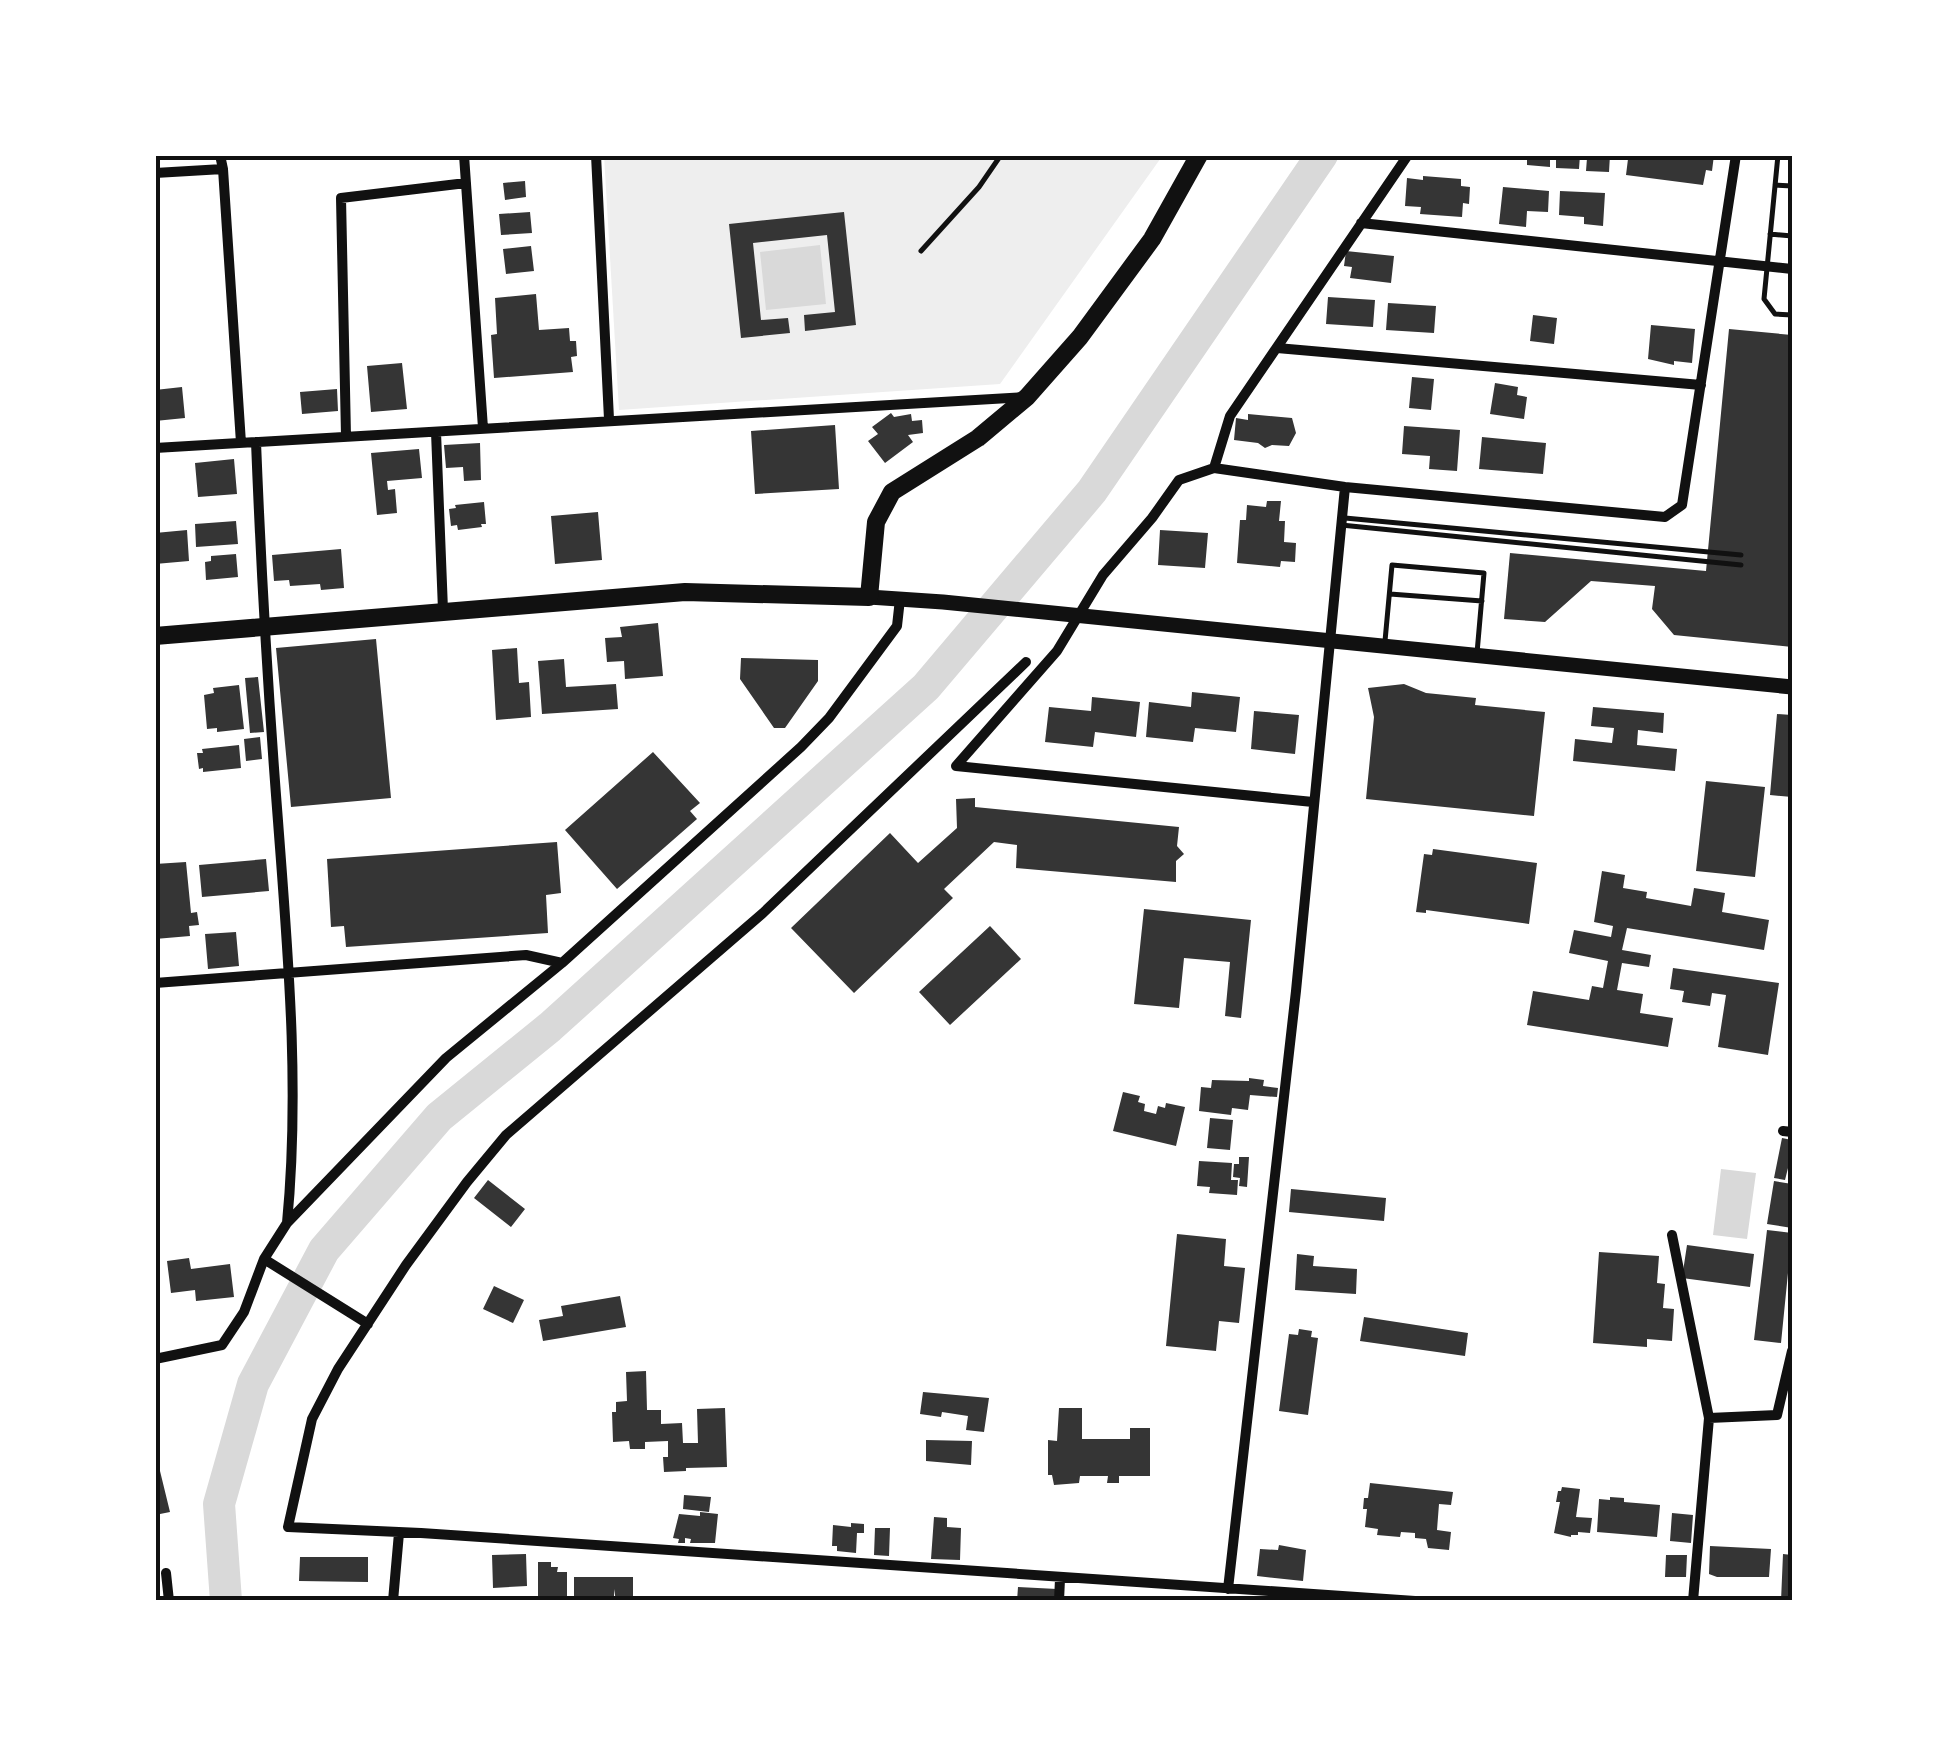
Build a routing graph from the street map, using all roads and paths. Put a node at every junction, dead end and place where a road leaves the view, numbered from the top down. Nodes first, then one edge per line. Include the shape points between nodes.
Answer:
1 (220, 155) edge
2 (464, 155) edge
3 (596, 155) edge
4 (1002, 155) edge
5 (1199, 155) edge
6 (1408, 155) edge
7 (1736, 155) edge
8 (1778, 155) edge
9 (224, 169) junction
10 (155, 173) edge
11 (466, 183) junction
12 (1775, 185) junction
13 (1792, 186) edge
14 (1362, 223) junction
15 (1769, 234) junction
16 (1792, 236) edge
17 (921, 250) dead end
18 (1721, 262) junction
19 (1767, 267) junction
20 (1792, 270) edge
21 (1792, 315) edge
22 (1277, 348) junction
23 (1701, 385) junction
24 (1027, 397) junction
25 (609, 419) junction
26 (483, 428) junction
27 (436, 432) junction
28 (346, 436) junction
29 (241, 442) junction
30 (256, 442) junction
31 (155, 448) edge
32 (1214, 468) junction
33 (1345, 487) junction
34 (1342, 521) junction
35 (1406, 528) junction
36 (1741, 555) dead end
37 (1740, 564) dead end
38 (1390, 594) junction
39 (869, 598) junction
40 (900, 599) junction
41 (1482, 602) junction
42 (443, 610) junction
43 (1076, 615) junction
44 (263, 627) junction
45 (155, 636) edge
46 (1330, 642) junction
47 (1385, 647) junction
48 (1477, 656) junction
49 (1026, 662) dead end
50 (1792, 687) edge
51 (1313, 802) junction
52 (562, 963) junction
53 (289, 975) junction
54 (155, 983) edge
55 (287, 1222) junction
56 (1672, 1235) dead end
57 (268, 1261) junction
58 (368, 1324) junction
59 (1792, 1351) edge
60 (155, 1359) edge
61 (1708, 1418) junction
62 (399, 1533) junction
63 (166, 1573) dead end
64 (1060, 1579) junction
65 (1228, 1589) junction
66 (169, 1601) edge
67 (393, 1601) edge
68 (1059, 1601) edge
69 (1415, 1601) edge
70 (1694, 1601) edge

1 - 9 street
2 - 11 street
3 - 25 street
4 - 17 lane
5 - 24 highway via 1152,239
6 - 14 street
7 - 18 street
8 - 12 lane
9 - 10 street
9 - 29 street
11 - 26 street
11 - 28 street via 341,198
12 - 13 lane
12 - 15 lane
14 - 18 street
14 - 22 street
15 - 16 lane
15 - 19 lane
18 - 19 street
18 - 23 street
19 - 20 street
19 - 21 lane via 1764,299 1775,314
22 - 23 street
22 - 32 street via 1230,416
23 - 33 street via 1682,505 1665,518
24 - 25 street
24 - 39 highway via 978,438 892,492 876,522
25 - 26 street
26 - 27 street
27 - 28 street
27 - 42 street
28 - 30 street
29 - 30 street
29 - 31 street
30 - 44 street
32 - 33 street
32 - 43 street via 1179,480
33 - 34 street
34 - 35 lane
34 - 46 street
35 - 36 lane
35 - 37 lane
38 - 41 lane
38 - 41 lane via 1392,565 1410,566 1484,573
38 - 47 lane
39 - 40 main road
39 - 42 highway via 684,592
40 - 43 main road
40 - 52 street via 897,626 829,718
41 - 48 lane
42 - 44 highway
43 - 46 main road
43 - 51 street via 1057,651 956,766
44 - 45 highway
44 - 53 street
46 - 47 main road
46 - 51 street
47 - 48 main road
48 - 50 main road
49 - 58 street via 763,913 506,1135
51 - 65 street
52 - 53 street via 526,955
52 - 55 street via 446,1058
53 - 54 street
53 - 55 street via 294,1154
55 - 57 street
56 - 61 street
57 - 58 street
57 - 60 street via 222,1345
58 - 62 street via 312,1419 288,1527
59 - 61 street via 1777,1415
61 - 70 street
62 - 64 street
62 - 67 street
63 - 66 street
64 - 65 street
64 - 68 street
65 - 69 street

